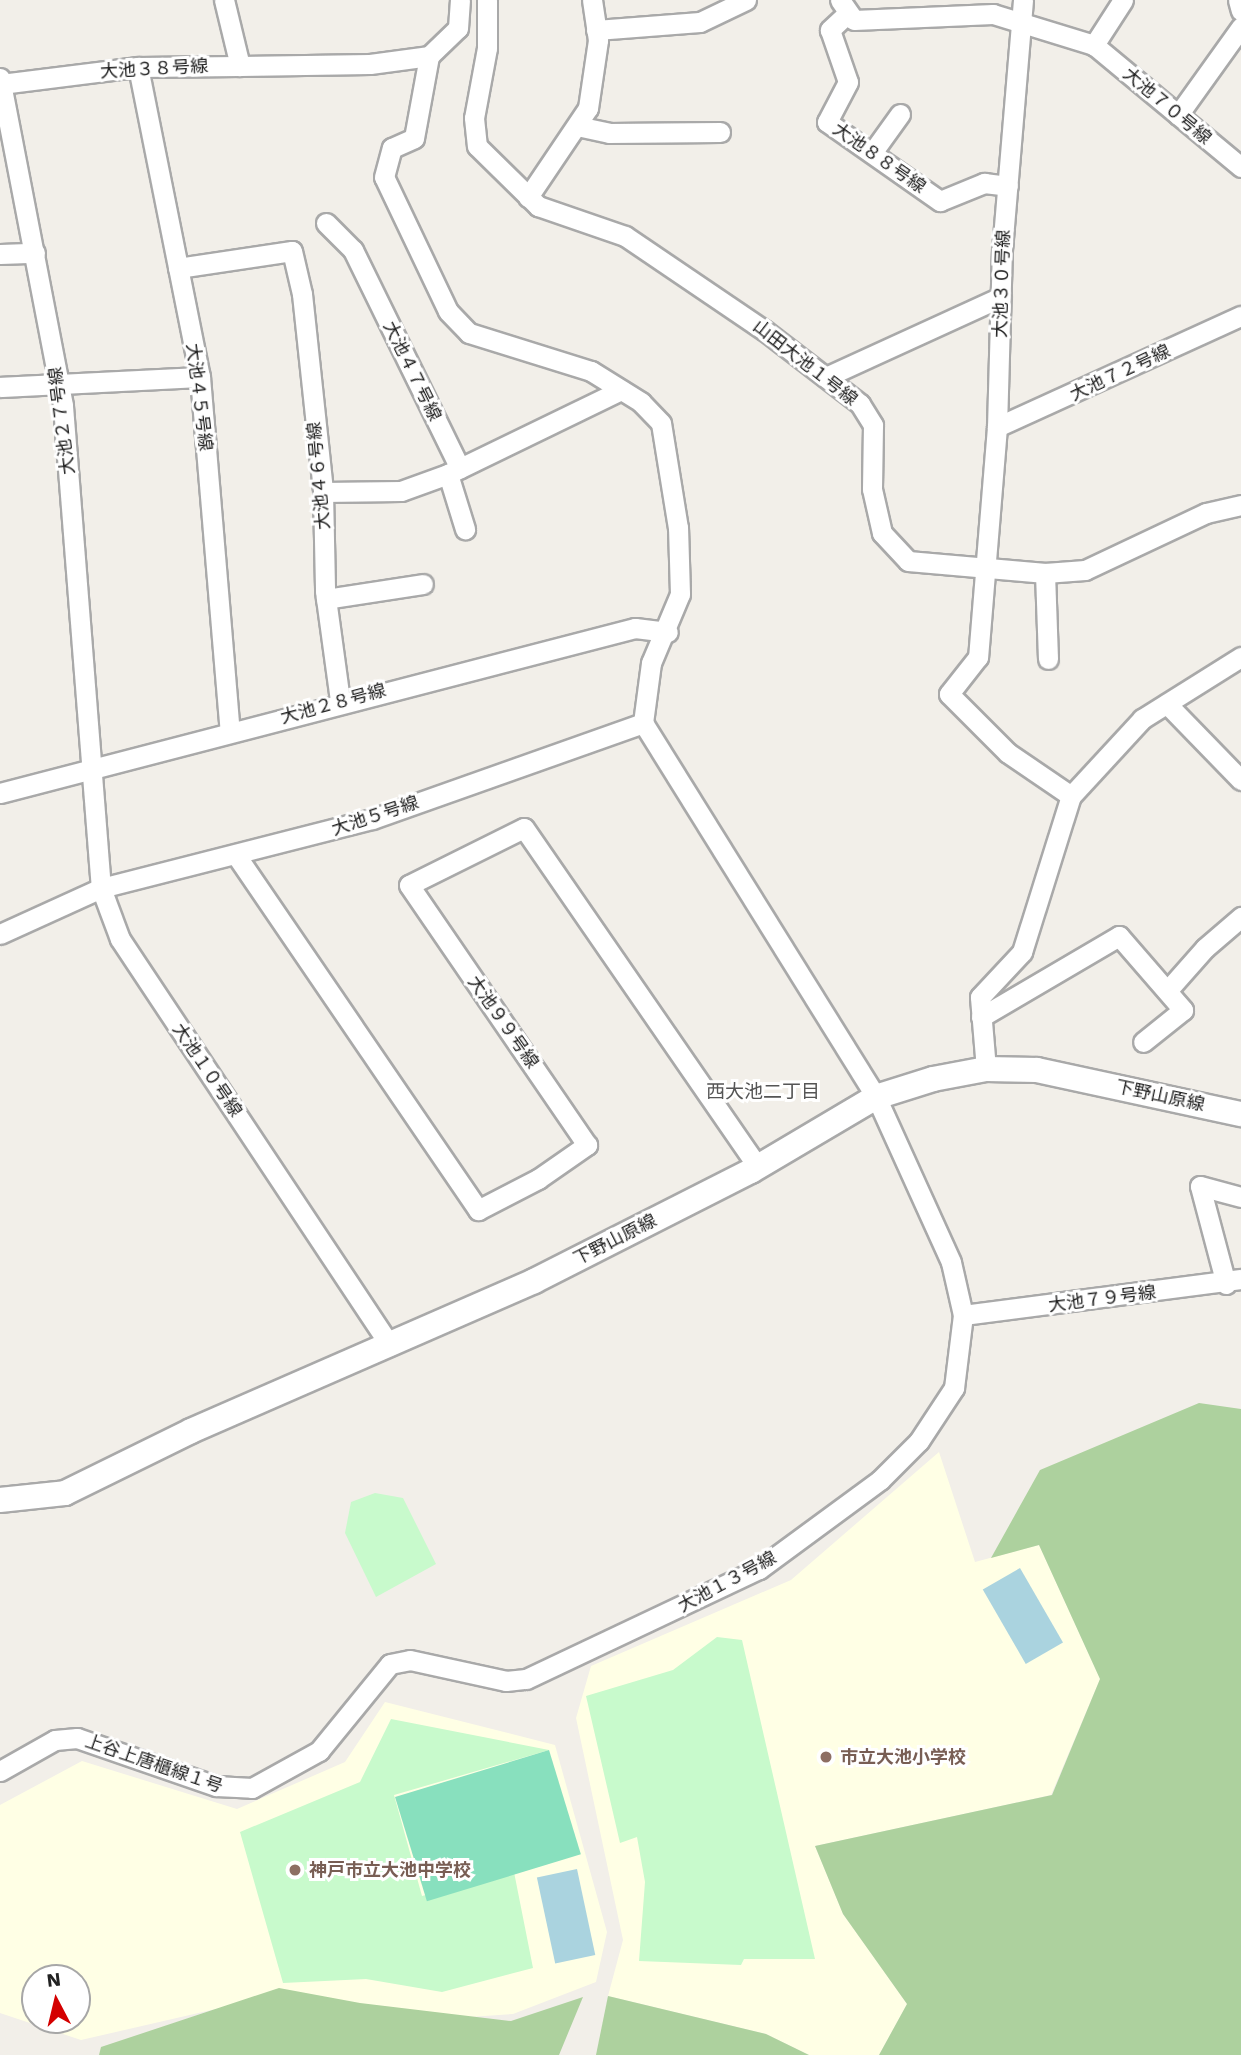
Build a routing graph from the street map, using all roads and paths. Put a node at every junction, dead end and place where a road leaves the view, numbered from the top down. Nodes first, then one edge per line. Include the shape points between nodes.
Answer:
1 (224, 0) edge
2 (460, 0) edge
3 (487, 0) edge
4 (592, 0) edge
5 (746, 0) edge
6 (1023, 0) edge
7 (1123, 0) edge
8 (1238, 0) edge
9 (844, 7) edge
10 (1241, 11) edge
11 (1022, 21) junction
12 (1241, 27) edge
13 (596, 30) junction
14 (1094, 45) junction
15 (429, 56) junction
16 (138, 66) junction
17 (240, 66) junction
18 (1, 81) edge
19 (901, 114) dead end
20 (1178, 115) junction
21 (577, 126) junction
22 (720, 132) dead end
23 (872, 153) junction
24 (1241, 167) edge
25 (1008, 186) junction
26 (528, 197) junction
27 (326, 223) dead end
28 (35, 253) junction
29 (0, 254) edge
30 (178, 268) junction
31 (1001, 297) junction
32 (1241, 316) edge
33 (200, 377) junction
34 (826, 377) junction
35 (60, 384) junction
36 (0, 387) edge
37 (621, 390) junction
38 (997, 427) junction
39 (454, 471) junction
40 (323, 492) junction
41 (1241, 505) edge
42 (465, 529) dead end
43 (987, 569) junction
44 (1045, 573) junction
45 (423, 584) dead end
46 (326, 599) junction
47 (668, 632) junction
48 (1241, 657) edge
49 (1048, 659) dead end
50 (340, 701) junction
51 (1167, 704) junction
52 (643, 723) junction
53 (230, 732) junction
54 (93, 769) junction
55 (1241, 780) edge
56 (0, 793) edge
57 (1071, 796) junction
58 (236, 855) junction
59 (101, 888) junction
60 (1241, 918) edge
61 (0, 934) edge
62 (1167, 991) junction
63 (981, 1017) junction
64 (1143, 1042) dead end
65 (986, 1069) junction
66 (876, 1097) junction
67 (1241, 1114) edge
68 (758, 1167) junction
69 (1241, 1197) edge
70 (1233, 1282) edge
71 (963, 1315) junction
72 (390, 1345) junction
73 (0, 1500) edge
74 (0, 1771) edge
75 (233, 1790) joint

1 - 17 street
2 - 15 street via 458,28
3 - 26 street, 山田大池１号線 via 487,48 474,118 477,146
4 - 13 street
5 - 13 street via 700,22
6 - 11 street, 大池３０号線
7 - 14 street
8 - 10 street
9 - 11 street, 大池７０号線 via 854,20 993,14
9 - 23 street, 大池８８号線 via 830,30 848,82 827,121
11 - 14 street, 大池７０号線
11 - 25 street, 大池３０号線
12 - 20 street
13 - 21 street via 588,108
14 - 20 street, 大池７０号線
15 - 17 street, 大池３８号線 via 370,64
15 - 37 street via 414,138 392,148 384,177 448,312 469,333 551,356 590,371
16 - 17 street, 大池３８号線
16 - 18 street, 大池３８号線
16 - 30 street, 大池４５号線
18 - 28 street, 大池２７号線
19 - 23 street
20 - 24 street, 大池７０号線
21 - 22 street via 609,133
21 - 26 street
23 - 25 street, 大池８８号線 via 940,201 984,183
25 - 31 street, 大池３０号線
26 - 34 street, 山田大池１号線 via 538,206 625,236
27 - 39 street, 大池４７号線 via 353,250 365,273
28 - 29 street
28 - 35 street, 大池２７号線
30 - 33 street, 大池４５号線
30 - 40 street, 大池４６号線 via 292,251 302,295
31 - 34 street
31 - 38 street, 大池３０号線
32 - 38 street, 大池７２号線
33 - 35 street
33 - 53 street, 大池４５号線
34 - 43 street, 山田大池１号線 via 860,404 873,425 872,489 882,533 892,548 908,562
35 - 36 street
35 - 54 street, 大池２７号線
37 - 39 street
37 - 47 street via 641,402 661,424 680,594
38 - 43 street, 大池３０号線
39 - 40 street via 401,491
39 - 42 street, 大池４７号線
40 - 46 street, 大池４６号線
41 - 44 street, 山田大池１号線 via 1206,513 1085,570
43 - 44 street, 山田大池１号線
43 - 57 street, 大池３０号線 via 978,657 948,694 1008,753
44 - 49 street
45 - 46 street
46 - 50 street, 大池４６号線
47 - 50 street, 大池２８号線 via 635,628
47 - 52 street via 651,663
48 - 51 street
50 - 53 street, 大池２８号線
51 - 55 street
51 - 57 street via 1143,719
52 - 58 street, 大池５号線 via 372,819
52 - 66 street, 大池１３号線
53 - 54 street, 大池２８号線
54 - 56 street, 大池２８号線
54 - 59 street, 大池１０号線
57 - 63 street via 1022,952 980,997
58 - 59 street, 大池５号線
58 - 68 street, 大池９９号線 via 478,1210 538,1179 587,1145 409,885 524,828
59 - 61 street, 大池５号線
59 - 72 street, 大池１０号線 via 120,939
60 - 62 street via 1205,948
62 - 63 street via 1119,936
62 - 64 street via 1183,1010
63 - 65 street
65 - 66 street, 下野山原線
65 - 67 street, 下野山原線 via 1037,1070
66 - 68 street, 下野山原線
66 - 71 street, 大池１３号線 via 951,1262
68 - 72 street, 下野山原線 via 534,1281
69 - 70 street via 1200,1186
70 - 71 street, 大池７９号線
71 - 75 street, 大池１３号線 via 954,1388 919,1441 869,1489 759,1569 526,1679 506,1681 410,1660 390,1664 319,1751 264,1782
72 - 73 street, 下野山原線 via 191,1431 65,1493
74 - 75 street, 上谷上唐櫃線１号 via 55,1740 77,1738

